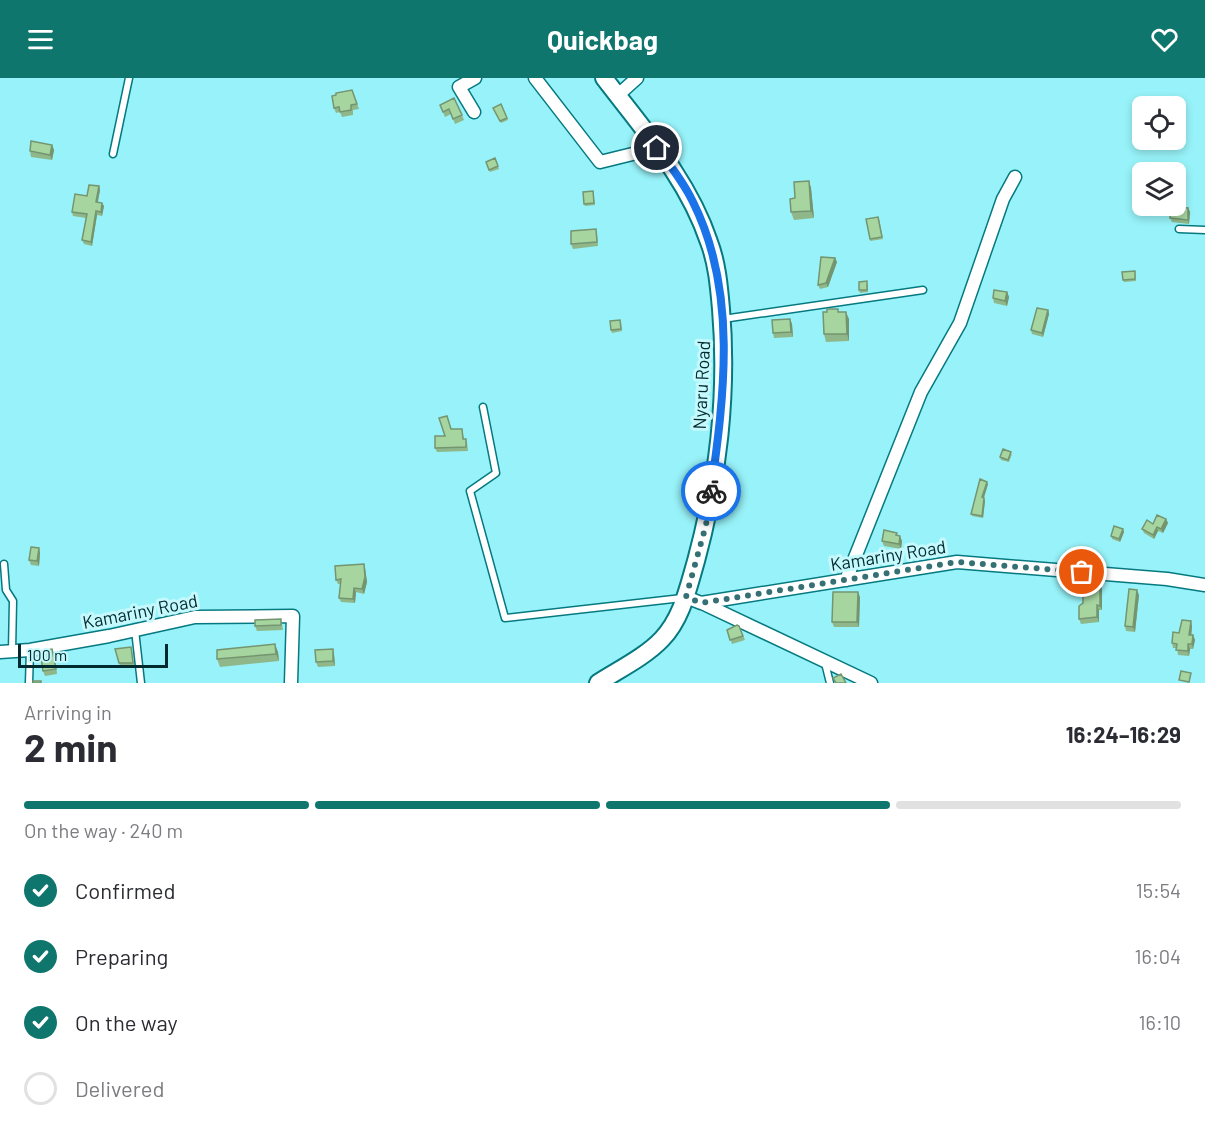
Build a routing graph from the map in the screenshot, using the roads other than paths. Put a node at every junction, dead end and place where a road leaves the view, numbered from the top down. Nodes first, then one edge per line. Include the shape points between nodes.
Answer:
1 (129, 78) edge
2 (476, 78) edge
3 (535, 78) edge
4 (604, 78) edge
5 (637, 78) edge
6 (617, 96) junction
7 (474, 112) dead end
8 (657, 148) junction
9 (113, 154) dead end
10 (1016, 177) dead end
11 (1179, 229) dead end
12 (1205, 230) edge
13 (923, 290) dead end
14 (722, 320) junction
15 (483, 407) dead end
16 (4, 564) dead end
17 (846, 580) junction
18 (1205, 585) edge
19 (693, 600) junction
20 (135, 629) junction
21 (30, 650) junction
22 (6, 652) edge
23 (825, 662) junction
24 (29, 683) edge
25 (141, 683) edge
26 (291, 683) edge
27 (598, 683) edge
28 (830, 683) edge
29 (872, 683) edge

1 - 9 lane
2 - 7 street via 459,87
3 - 8 street via 600,162
4 - 6 main road, Nyaru Road
5 - 6 street
6 - 8 main road, Nyaru Road
8 - 14 main road, Nyaru Road via 693,201 710,243
10 - 17 street via 1003,199 960,323 921,392
11 - 12 lane
13 - 14 lane
14 - 19 main road, Nyaru Road via 722,413
15 - 19 lane via 496,473 470,491 505,618
16 - 22 lane via 6,590 12,601
17 - 18 street, Kamariny Road via 957,562
17 - 19 street, Kamariny Road
19 - 23 street
19 - 27 main road, Nyaru Road via 662,639
20 - 21 street, Kamariny Road
20 - 25 lane
20 - 26 street, Kamariny Road via 195,617 293,616
21 - 22 street, Kamariny Road
21 - 24 lane
23 - 28 lane
23 - 29 street

